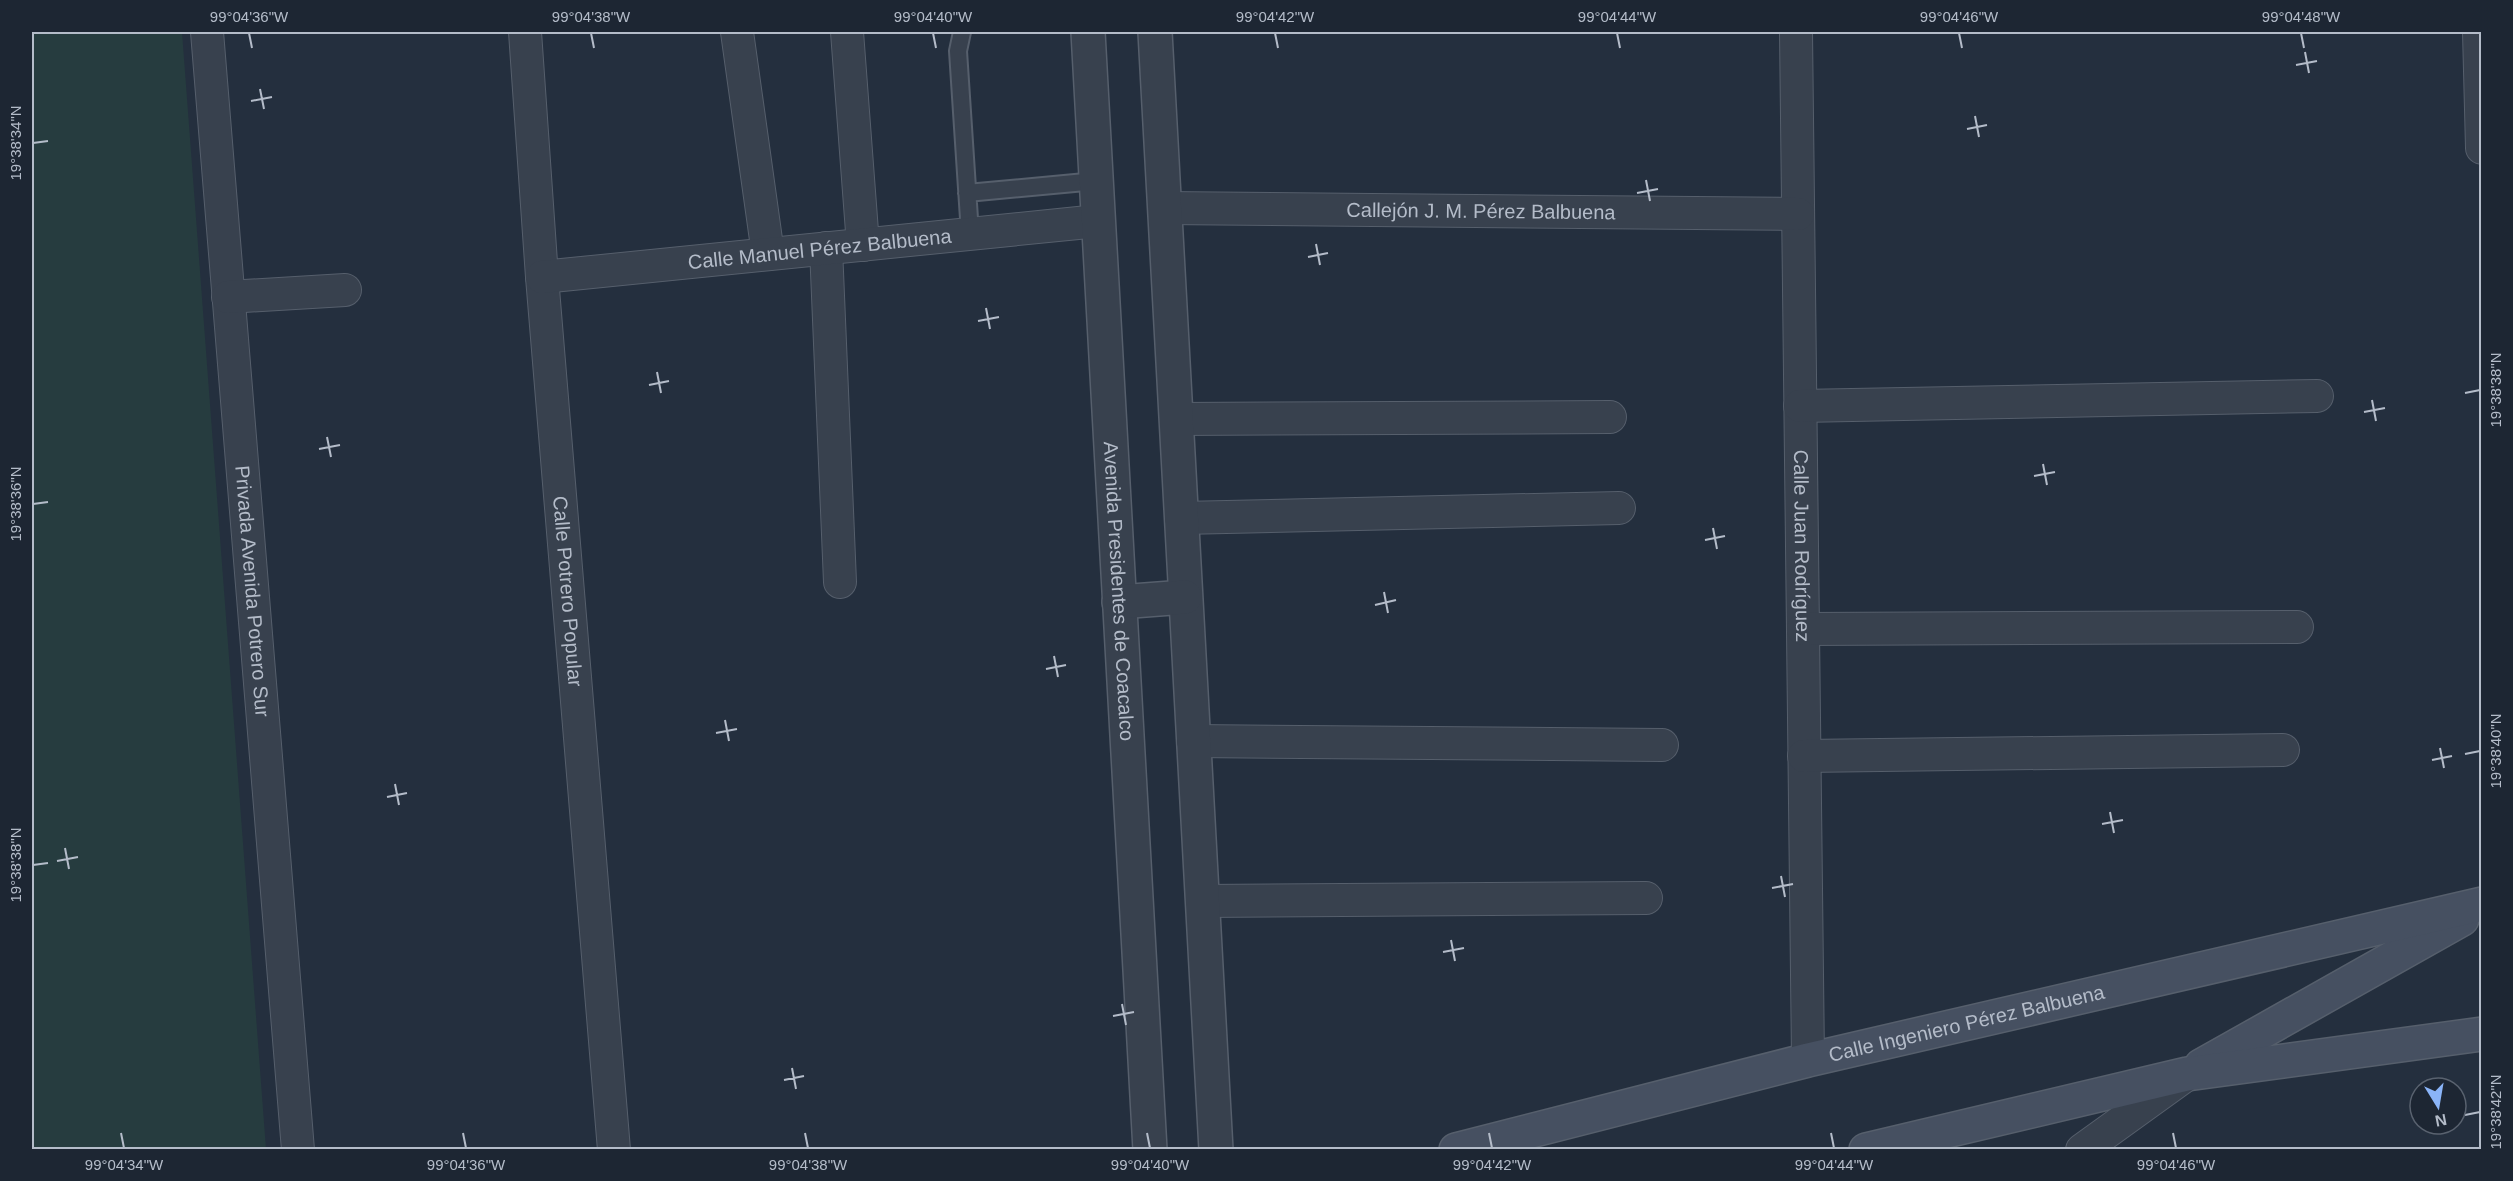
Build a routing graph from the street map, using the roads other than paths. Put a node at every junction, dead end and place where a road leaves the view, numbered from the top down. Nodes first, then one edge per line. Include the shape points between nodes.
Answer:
1 (207, 32) edge
2 (525, 32) edge
3 (737, 32) edge
4 (847, 32) edge
5 (962, 32) edge
6 (1088, 32) edge
7 (1155, 32) edge
8 (1796, 32) edge
9 (2479, 32) edge
10 (2481, 100) edge
11 (2481, 148) edge
12 (1096, 181) junction
13 (967, 193) junction
14 (1165, 208) junction
15 (1798, 214) junction
16 (1098, 220) junction
17 (970, 234) junction
18 (863, 245) junction
19 (826, 248) junction
20 (768, 254) junction
21 (542, 277) junction
22 (345, 290) dead end
23 (228, 297) junction
24 (2317, 396) dead end
25 (1800, 406) junction
26 (1610, 417) dead end
27 (1176, 419) junction
28 (1619, 508) dead end
29 (1181, 518) junction
30 (840, 582) dead end
31 (1185, 597) junction
32 (1119, 602) junction
33 (2297, 627) dead end
34 (1803, 629) junction
35 (1193, 741) junction
36 (1662, 745) dead end
37 (2283, 750) dead end
38 (1804, 756) junction
39 (1646, 898) dead end
40 (1202, 901) junction
41 (2481, 906) edge
42 (2481, 1034) edge
43 (1808, 1060) junction
44 (2187, 1074) junction
45 (298, 1149) edge
46 (614, 1149) edge
47 (1150, 1149) edge
48 (1216, 1149) edge
49 (1456, 1149) edge
50 (1866, 1149) edge
51 (2082, 1149) edge

1 - 23 street, Privada Avenida Potrero Sur
2 - 21 street, Calle Potrero Popular
3 - 20 street
4 - 18 street
5 - 13 lane via 958,51
6 - 12 street, Avenida Presidentes de Coacalco
7 - 14 street
8 - 15 street, Calle Juan Rodríguez
9 - 10 street
10 - 11 street
12 - 13 lane
12 - 16 street, Avenida Presidentes de Coacalco
13 - 17 lane
14 - 15 street, Callejón J. M. Pérez Balbuena
14 - 27 street
15 - 25 street, Calle Juan Rodríguez
16 - 17 street, Calle Manuel Pérez Balbuena
16 - 32 street, Avenida Presidentes de Coacalco
17 - 18 street, Calle Manuel Pérez Balbuena
18 - 19 street, Calle Manuel Pérez Balbuena
19 - 20 street, Calle Manuel Pérez Balbuena
19 - 30 street
20 - 21 street, Calle Manuel Pérez Balbuena
21 - 46 street, Calle Potrero Popular
22 - 23 street
23 - 45 street, Privada Avenida Potrero Sur
24 - 25 street
25 - 34 street, Calle Juan Rodríguez
26 - 27 street
27 - 29 street
28 - 29 street
29 - 31 street
31 - 32 street
31 - 35 street
32 - 47 street, Avenida Presidentes de Coacalco
33 - 34 street
34 - 38 street, Calle Juan Rodríguez
35 - 36 street
35 - 40 street
37 - 38 street
38 - 43 street, Calle Juan Rodríguez
39 - 40 street
40 - 48 street
41 - 43 main road, Calle Ingeniero Pérez Balbuena
41 - 44 main road
42 - 44 main road
43 - 49 main road, Calle Ingeniero Pérez Balbuena
44 - 50 main road
44 - 51 street

